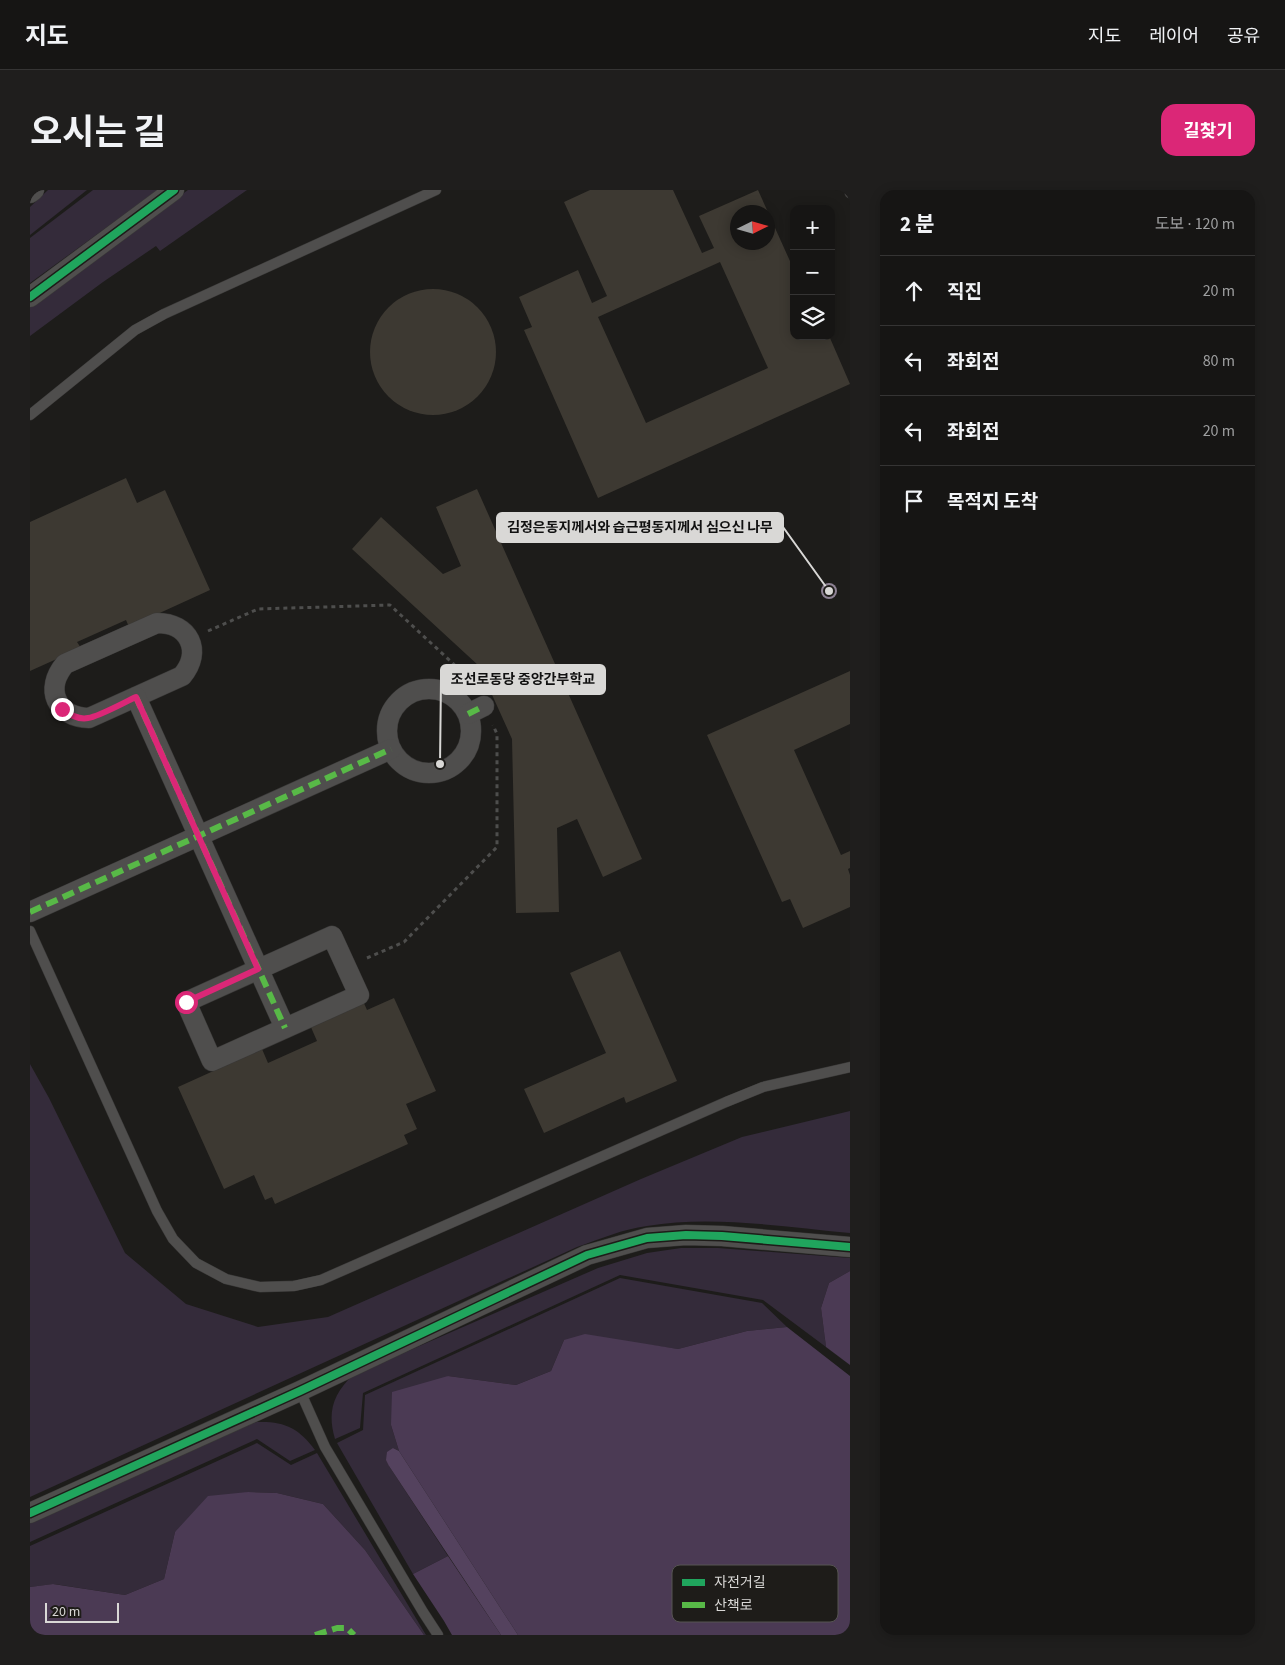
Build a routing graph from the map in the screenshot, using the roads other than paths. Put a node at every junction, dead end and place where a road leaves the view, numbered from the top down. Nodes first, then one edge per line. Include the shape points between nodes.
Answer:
1 (34, 190) edge
2 (174, 190) edge
3 (436, 190) edge
4 (30, 193) edge
5 (30, 297) edge
6 (30, 415) edge
7 (136, 697) junction
8 (391, 748) junction
9 (198, 836) junction
10 (30, 912) edge
11 (30, 931) edge
12 (258, 969) junction
13 (285, 1028) junction
14 (850, 1067) edge
15 (850, 1247) edge
16 (300, 1391) junction
17 (30, 1513) edge
18 (438, 1635) edge

1 - 4 street
2 - 5 street
3 - 6 lane via 135,330
7 - 7 street via 89,718 79,718 62,709 56,700 55,681 65,664 157,623 176,626 190,640 192,659 188,668 182,676
7 - 9 street
8 - 8 street via 403,764 415,771 428,774 442,772 465,755 476,710 437,690 423,689 410,694 391,713 387,727
8 - 9 street
9 - 10 street
9 - 12 street
11 - 14 lane via 173,1240 196,1263 218,1275 260,1287 294,1286 321,1280 763,1087
12 - 13 street
12 - 13 street via 186,1002 212,1061
12 - 13 street via 332,936 359,995
15 - 16 street via 686,1235 622,1244 587,1255
16 - 17 street
16 - 18 lane via 325,1446

